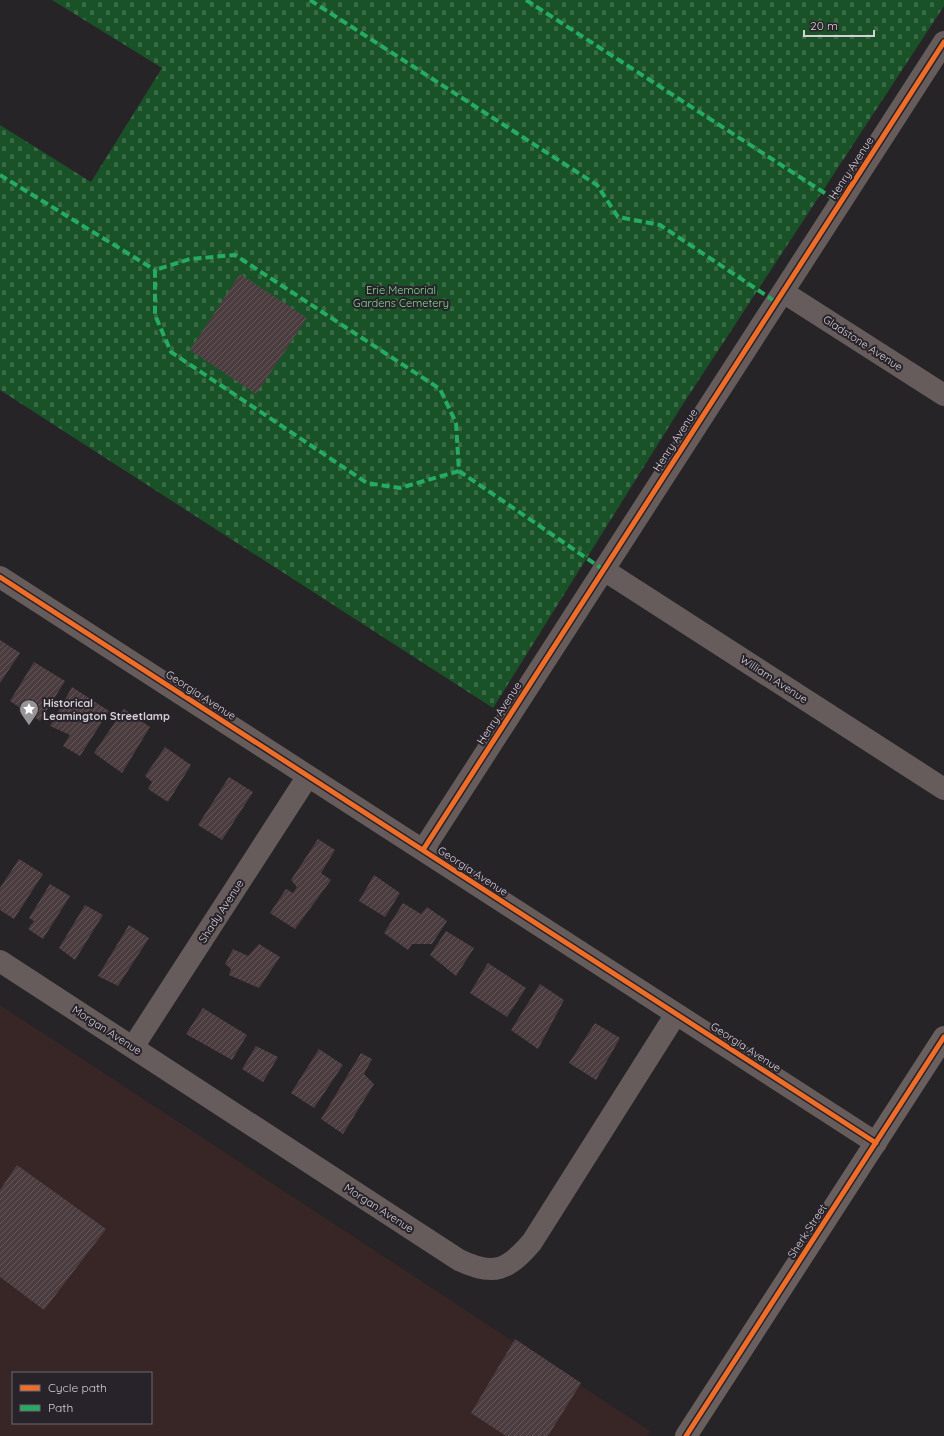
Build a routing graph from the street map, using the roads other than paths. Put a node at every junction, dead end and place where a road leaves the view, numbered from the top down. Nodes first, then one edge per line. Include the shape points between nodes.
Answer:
1 (944, 42) edge
2 (783, 292) junction
3 (944, 395) edge
4 (604, 570) junction
5 (0, 577) edge
6 (308, 776) junction
7 (944, 789) edge
8 (423, 850) junction
9 (0, 961) edge
10 (676, 1014) junction
11 (944, 1037) edge
12 (134, 1047) junction
13 (876, 1143) junction
14 (686, 1436) edge

1 - 2 street, Henry Avenue
2 - 3 street, Gladstone Avenue
2 - 4 street, Henry Avenue
4 - 7 street, William Avenue
4 - 8 street, Henry Avenue
5 - 6 street, Georgia Avenue
6 - 8 street, Georgia Avenue
6 - 12 street, Shady Avenue
8 - 10 street, Georgia Avenue
9 - 12 street, Morgan Avenue
10 - 12 street, Morgan Avenue via 532,1242 517,1260 496,1269 478,1270 459,1260
10 - 13 street, Georgia Avenue
11 - 13 street, Sherk Street
13 - 14 street, Sherk Street

